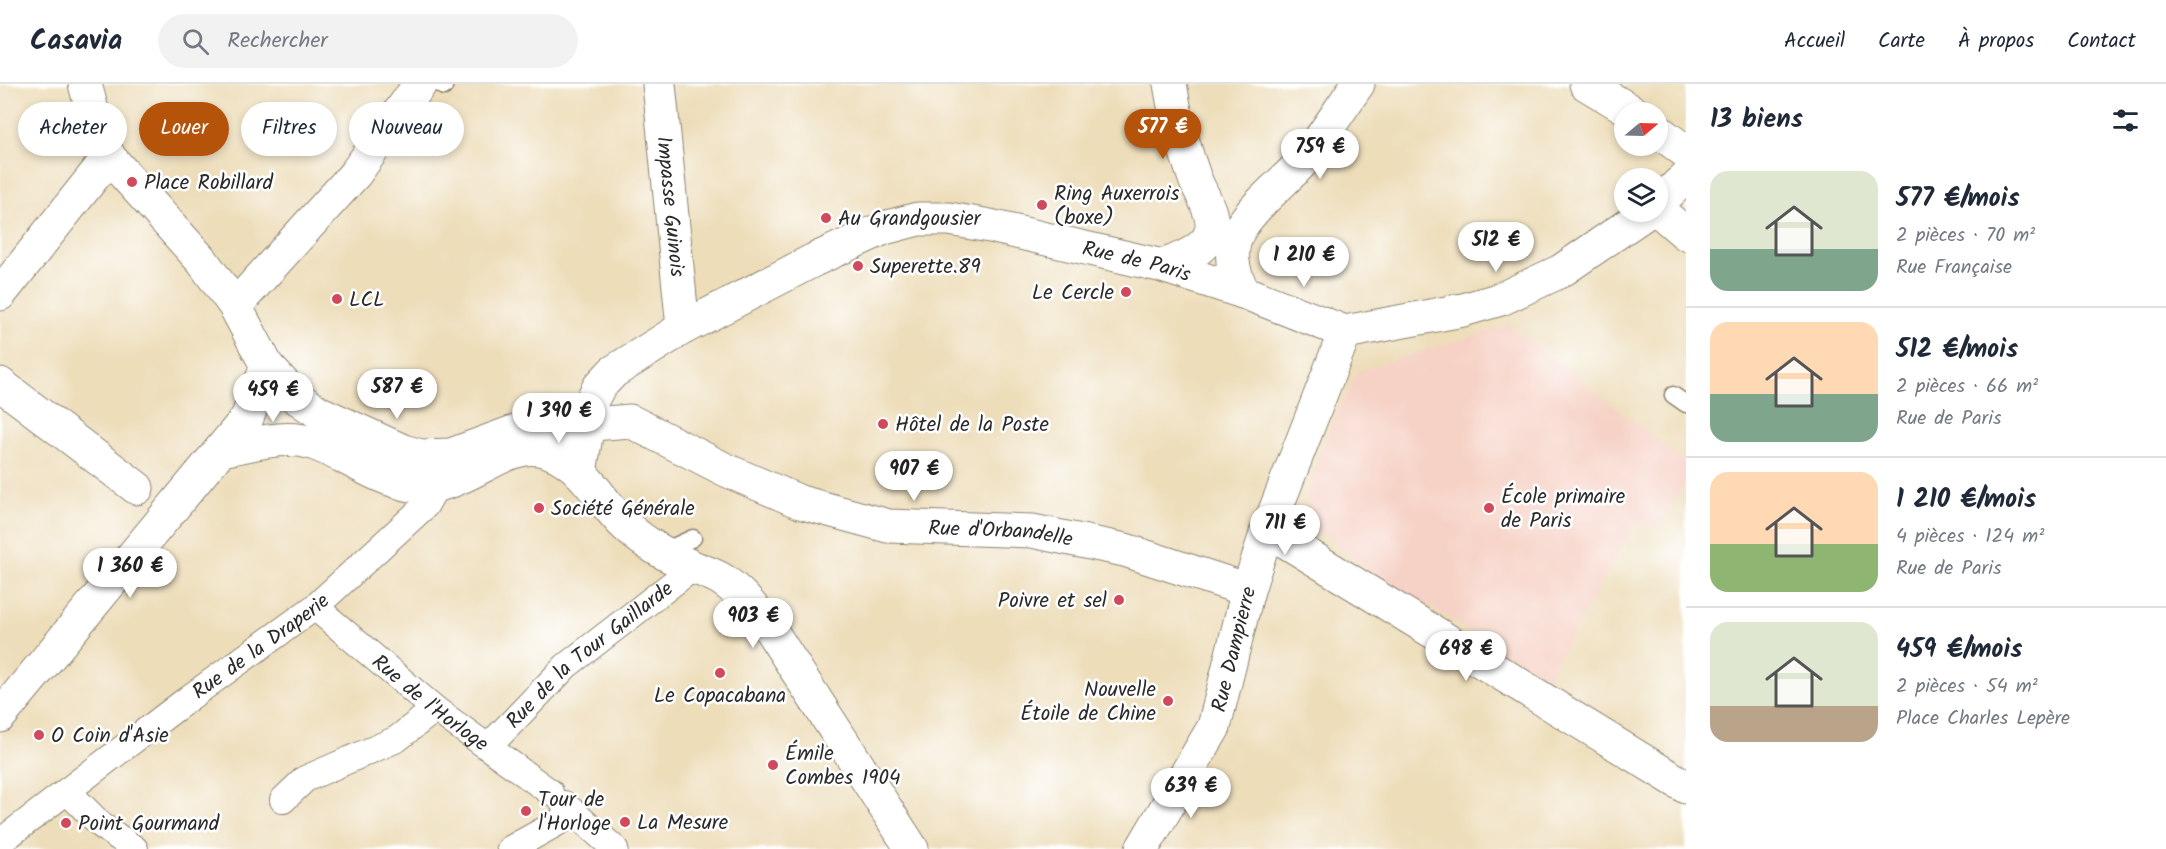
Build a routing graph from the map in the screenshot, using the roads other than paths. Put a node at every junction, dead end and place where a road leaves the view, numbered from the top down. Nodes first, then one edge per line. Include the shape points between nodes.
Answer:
1 (86, 84) edge
2 (659, 84) edge
3 (1170, 84) edge
4 (1358, 84) edge
5 (1586, 84) edge
6 (435, 85) edge
7 (1616, 102) edge
8 (1668, 138) edge
9 (1686, 152) edge
10 (109, 157) junction
11 (1686, 177) edge
12 (1668, 194) edge
13 (1668, 219) edge
14 (1632, 222) edge
15 (1686, 234) edge
16 (1163, 266) junction
17 (1244, 292) junction
18 (0, 294) edge
19 (235, 306) junction
20 (683, 328) junction
21 (1345, 333) junction
22 (267, 366) junction
23 (0, 384) edge
24 (588, 424) junction
25 (640, 425) junction
26 (221, 450) junction
27 (585, 478) junction
28 (437, 485) junction
29 (137, 488) dead end
30 (1266, 534) junction
31 (694, 553) junction
32 (1248, 590) junction
33 (315, 608) junction
34 (435, 709) junction
35 (0, 716) edge
36 (489, 746) junction
37 (1686, 787) edge
38 (68, 791) junction
39 (283, 800) dead end
40 (563, 803) junction
41 (0, 842) edge
42 (135, 849) edge
43 (510, 849) edge
44 (615, 849) edge
45 (912, 849) edge
46 (1142, 849) edge

1 - 10 street via 97,129
2 - 20 street, Impasse Guinois
3 - 16 street via 1212,230 1206,242 1190,255
4 - 17 street via 1305,159 1236,237 1232,251 1234,272
5 - 7 street
6 - 19 street
8 - 9 street
10 - 18 street
10 - 19 street via 203,262
11 - 12 street
13 - 15 street
14 - 21 street via 1561,271 1500,299
16 - 17 street, Rue de Paris
16 - 20 street, Rue de Paris via 990,226 918,219 855,239
17 - 21 street, Rue de Paris
19 - 22 street, Rue d'Orbandelle
20 - 24 street, Rue de Paris via 613,372 592,400
21 - 30 street, Rue Dampierre
22 - 24 street, Rue d'Orbandelle via 296,397 318,412 421,456 451,455 519,430
22 - 26 street via 253,408
23 - 29 street
24 - 25 street, Rue d'Orbandelle via 630,421
24 - 27 street, Rue de Paris
25 - 27 street via 609,442
25 - 32 street, Rue d'Orbandelle via 726,470 800,502 888,526 1032,531 1125,550
26 - 28 street via 294,440 314,443 388,479 413,486
26 - 35 street
27 - 28 street via 556,455 538,449 522,450
27 - 31 street via 626,526 661,552
28 - 33 street, Rue de la Draperie via 425,506
30 - 32 street, Rue Dampierre
30 - 37 street via 1285,541
31 - 36 street, Rue de la Tour Gaillarde via 566,666
31 - 45 street via 743,596 768,626
32 - 46 street, Rue Dampierre via 1214,727
33 - 34 street, Rue de l'Horloge
33 - 38 street, Rue de la Draperie
34 - 36 street, Rue de l'Horloge
34 - 39 street via 397,739 305,779
36 - 40 street, Rue de l'Horloge
38 - 41 street, Rue de la Draperie
38 - 42 street via 101,825
40 - 43 street
40 - 44 street, Rue de l'Horloge

